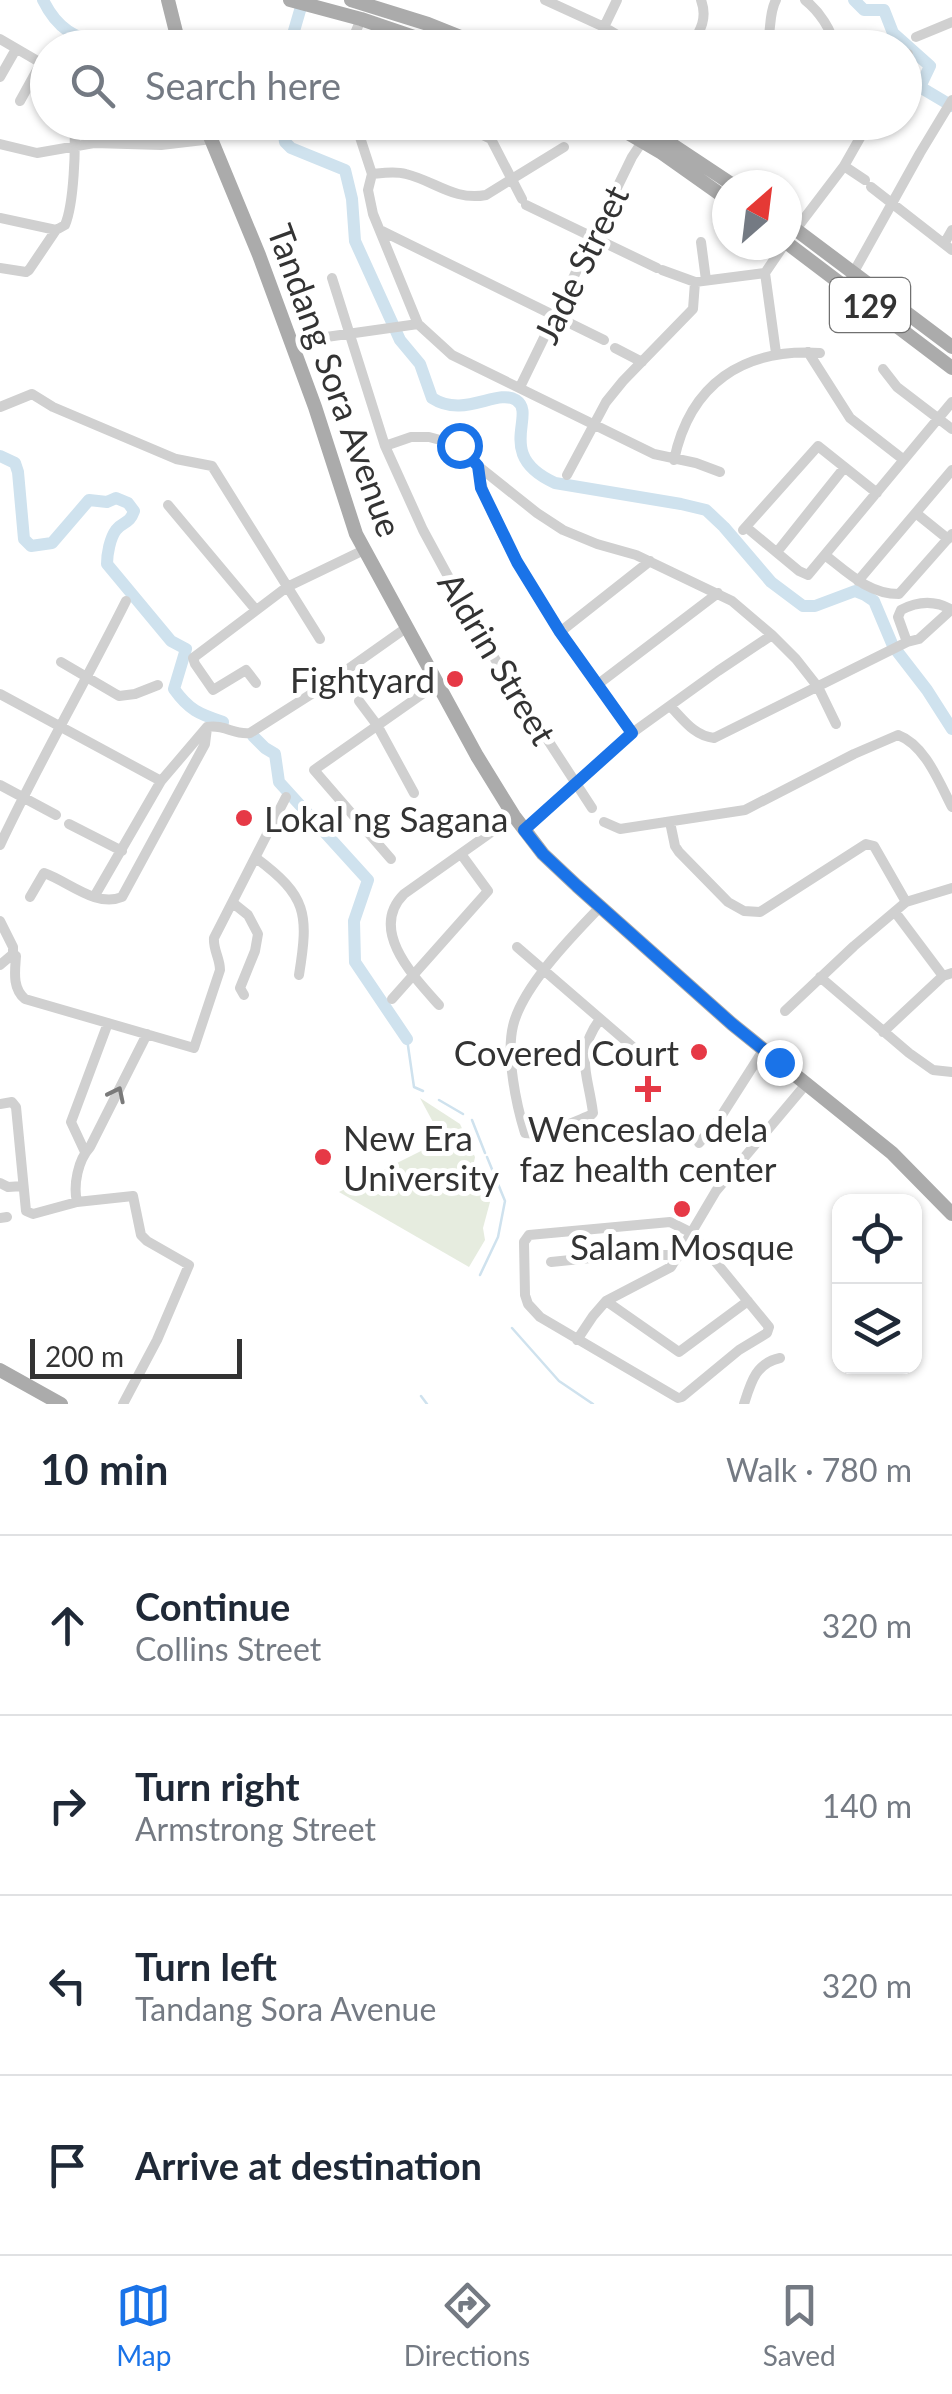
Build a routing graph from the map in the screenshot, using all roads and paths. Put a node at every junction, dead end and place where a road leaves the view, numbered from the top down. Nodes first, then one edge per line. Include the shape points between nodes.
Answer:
1 (168, 0) edge
2 (290, 0) edge
3 (545, 0) edge
4 (617, 0) edge
5 (701, 0) edge
6 (776, 0) edge
7 (805, 0) edge
8 (359, 1) edge
9 (362, 19) junction
10 (952, 22) edge
11 (604, 27) junction
12 (176, 30) edge
13 (357, 30) edge
14 (394, 30) edge
15 (443, 30) edge
16 (609, 30) edge
17 (702, 30) edge
18 (770, 30) edge
19 (829, 30) edge
20 (922, 34) edge
21 (0, 40) edge
22 (16, 48) junction
23 (30, 56) edge
24 (0, 78) edge
25 (30, 86) edge
26 (952, 100) edge
27 (20, 101) dead end
28 (75, 140) edge
29 (197, 140) edge
30 (213, 140) edge
31 (361, 140) edge
32 (491, 140) edge
33 (638, 140) edge
34 (659, 140) edge
35 (857, 140) edge
36 (0, 144) edge
37 (75, 145) junction
38 (564, 148) dead end
39 (687, 161) junction
40 (844, 166) junction
41 (372, 174) junction
42 (712, 174) edge
43 (510, 179) junction
44 (712, 185) edge
45 (892, 204) junction
46 (0, 218) edge
47 (802, 218) edge
48 (60, 228) junction
49 (952, 230) edge
50 (381, 231) junction
51 (593, 237) junction
52 (701, 242) dead end
53 (802, 246) edge
54 (948, 247) edge
55 (773, 260) edge
56 (0, 268) edge
57 (766, 272) junction
58 (332, 278) dead end
59 (850, 279) junction
60 (700, 281) junction
61 (555, 315) junction
62 (418, 324) junction
63 (350, 334) junction
64 (604, 340) dead end
65 (292, 342) junction
66 (952, 347) edge
67 (615, 348) dead end
68 (776, 353) junction
69 (642, 362) junction
70 (952, 368) edge
71 (883, 369) dead end
72 (520, 387) junction
73 (952, 402) edge
74 (0, 407) edge
75 (939, 418) junction
76 (595, 424) junction
77 (952, 429) edge
78 (385, 446) junction
79 (674, 460) junction
80 (904, 460) junction
81 (478, 466) junction
82 (844, 468) junction
83 (952, 470) edge
84 (720, 472) dead end
85 (567, 475) dead end
86 (877, 493) junction
87 (168, 505) dead end
88 (917, 514) junction
89 (950, 536) edge
90 (364, 550) junction
91 (776, 552) junction
92 (825, 555) junction
93 (650, 561) junction
94 (858, 581) junction
95 (287, 587) junction
96 (718, 594) junction
97 (126, 601) dead end
98 (256, 610) junction
99 (952, 610) edge
100 (406, 628) junction
101 (560, 632) junction
102 (772, 634) junction
103 (320, 638) dead end
104 (898, 647) junction
105 (61, 662) dead end
106 (88, 677) junction
107 (256, 683) dead end
108 (438, 683) junction
109 (598, 684) junction
110 (158, 685) dead end
111 (818, 687) junction
112 (0, 694) edge
113 (359, 700) dead end
114 (670, 706) junction
115 (836, 724) dead end
116 (377, 726) junction
117 (62, 727) junction
118 (208, 727) junction
119 (632, 733) junction
120 (161, 781) junction
121 (575, 785) junction
122 (0, 786) edge
123 (414, 793) dead end
124 (22, 797) junction
125 (286, 798) dead end
126 (952, 806) edge
127 (592, 808) dead end
128 (56, 815) dead end
129 (514, 816) junction
130 (604, 822) dead end
131 (670, 822) junction
132 (69, 824) dead end
133 (524, 830) junction
134 (0, 845) edge
135 (122, 851) junction
136 (461, 854) junction
137 (256, 858) junction
138 (390, 859) dead end
139 (952, 888) edge
140 (30, 897) dead end
141 (94, 898) junction
142 (906, 902) junction
143 (232, 903) junction
144 (600, 907) junction
145 (895, 912) junction
146 (1, 927) edge
147 (517, 947) dead end
148 (13, 954) junction
149 (0, 965) edge
150 (544, 970) junction
151 (299, 975) dead end
152 (947, 975) edge
153 (413, 976) junction
154 (820, 976) junction
155 (244, 995) dead end
156 (392, 999) dead end
157 (439, 1006) dead end
158 (785, 1011) dead end
159 (600, 1019) junction
160 (108, 1022) junction
161 (883, 1032) junction
162 (146, 1034) junction
163 (764, 1050) junction
164 (641, 1054) dead end
165 (952, 1072) edge
166 (807, 1083) junction
167 (0, 1104) edge
168 (699, 1143) dead end
169 (85, 1152) junction
170 (0, 1184) edge
171 (23, 1186) junction
172 (77, 1202) junction
173 (952, 1214) edge
174 (692, 1233) junction
175 (676, 1258) junction
176 (551, 1262) dead end
177 (748, 1300) junction
178 (606, 1301) junction
179 (577, 1340) junction
180 (780, 1358) dead end
181 (0, 1370) edge
182 (61, 1404) edge
183 (123, 1404) edge
184 (744, 1404) edge

1 - 12 main road
2 - 9 main road
3 - 11 street
4 - 11 street
5 - 17 street
6 - 18 street
7 - 19 street
8 - 15 main road
9 - 13 street
9 - 14 main road
10 - 20 street
11 - 16 street
21 - 22 street
22 - 23 street
22 - 24 street
25 - 27 street
26 - 45 street
28 - 37 street
29 - 37 street
30 - 65 main road, Tandang Sora Avenue
31 - 41 street
32 - 43 street
33 - 51 street, Jade Street
34 - 39 main road
35 - 40 street
36 - 37 street via 37,154
37 - 48 street via 69,214
38 - 43 street
39 - 42 main road
39 - 44 main road
40 - 45 street
40 - 47 street
41 - 43 street via 409,174 472,198
41 - 50 street via 368,190
43 - 51 street via 524,202
45 - 54 street
45 - 59 street
46 - 48 street
48 - 56 street via 26,272
49 - 54 street
50 - 61 street
50 - 62 street
51 - 60 street
51 - 61 street, Jade Street
52 - 60 street
53 - 59 main road, 129
55 - 57 street
57 - 60 street
57 - 68 street
58 - 63 street, Aldrin Street
59 - 66 main road, 129
59 - 70 main road, 129
60 - 69 street via 694,307
61 - 64 street
61 - 72 street, Jade Street
62 - 63 street
62 - 72 street via 452,354
63 - 65 street
63 - 78 street, Aldrin Street
65 - 90 main road, Tandang Sora Avenue
67 - 69 street
68 - 79 street via 739,366 708,390 685,422
68 - 80 street via 814,352 850,418
69 - 76 street
71 - 75 street
72 - 76 street
73 - 75 street
74 - 95 street via 32,394 176,459 214,468
75 - 77 street
75 - 80 street
76 - 79 street
76 - 85 street
78 - 81 street via 430,437 459,445
78 - 121 street, Aldrin Street via 464,608
79 - 84 street
80 - 86 street
81 - 93 street via 564,530
81 - 101 street via 491,513
82 - 86 street
82 - 91 street
82 - 91 street via 818,446 744,528
83 - 88 street
86 - 92 street
87 - 98 street
88 - 89 street
88 - 94 street
89 - 94 street via 902,592 879,593
90 - 95 street
90 - 100 main road, Tandang Sora Avenue
91 - 92 street via 804,575
92 - 94 street
93 - 96 street
93 - 101 street
95 - 98 street
95 - 103 street
96 - 102 street
96 - 109 street
97 - 106 street
98 - 107 street via 194,658 213,690 246,670
99 - 104 street via 920,639
99 - 104 street via 921,603 901,610
100 - 108 main road, Tandang Sora Avenue
100 - 118 street via 250,733
101 - 109 street
102 - 111 street
102 - 114 street
104 - 111 street
105 - 106 street
106 - 110 street via 119,696
106 - 117 street
108 - 116 street
108 - 129 main road, Tandang Sora Avenue
109 - 119 street
111 - 114 street via 714,738 696,732
111 - 115 street
112 - 117 street
113 - 116 street
114 - 119 street
116 - 123 street
116 - 138 street via 314,770
117 - 120 street
117 - 124 street
118 - 120 street
118 - 141 street via 122,897
119 - 121 street
120 - 135 street
121 - 127 street, Aldrin Street
121 - 133 street
122 - 124 street
124 - 128 street
124 - 134 street
125 - 137 street
126 - 131 street via 913,743 898,736 745,810
129 - 133 main road, Tandang Sora Avenue
129 - 136 street
130 - 131 street via 620,828
131 - 142 street via 680,852 744,910 760,912 866,844 874,846
132 - 135 street
133 - 144 main road, Tandang Sora Avenue
135 - 141 street
136 - 153 street via 488,892
136 - 153 street via 395,903 390,928
137 - 143 street
137 - 151 street via 296,894 304,920
139 - 142 street
140 - 141 street via 44,873
142 - 145 street
143 - 155 street via 259,938 240,987
143 - 162 street via 214,938 220,970 194,1048
144 - 150 street
144 - 163 main road, Tandang Sora Avenue
145 - 152 street
145 - 154 street
146 - 148 street
147 - 150 street
148 - 149 street
148 - 160 street via 19,994
150 - 159 street
150 - 159 street via 522,1004 510,1043 524,1132 591,1116 584,1050
152 - 161 street
153 - 156 street
153 - 157 street
154 - 158 street
154 - 161 street
159 - 164 street
160 - 162 street
160 - 169 street via 72,1122
161 - 165 street via 933,1070
169 -> 162 street
163 - 166 main road, Tandang Sora Avenue
163 - 168 street
166 - 173 main road, Tandang Sora Avenue
166 - 174 street via 716,1191
167 - 171 street via 16,1105
169 - 172 street
170 - 171 street
171 - 172 street via 26,1211 33,1214
172 - 183 street via 133,1196 141,1235 189,1265
174 - 175 street
174 - 177 street
174 - 179 street via 670,1222 526,1237 528,1304
175 - 176 street
175 - 178 street via 665,1271
177 - 178 street via 679,1352
177 - 179 street via 769,1330 678,1398
178 - 179 street
180 - 184 street via 757,1371
181 - 182 main road

